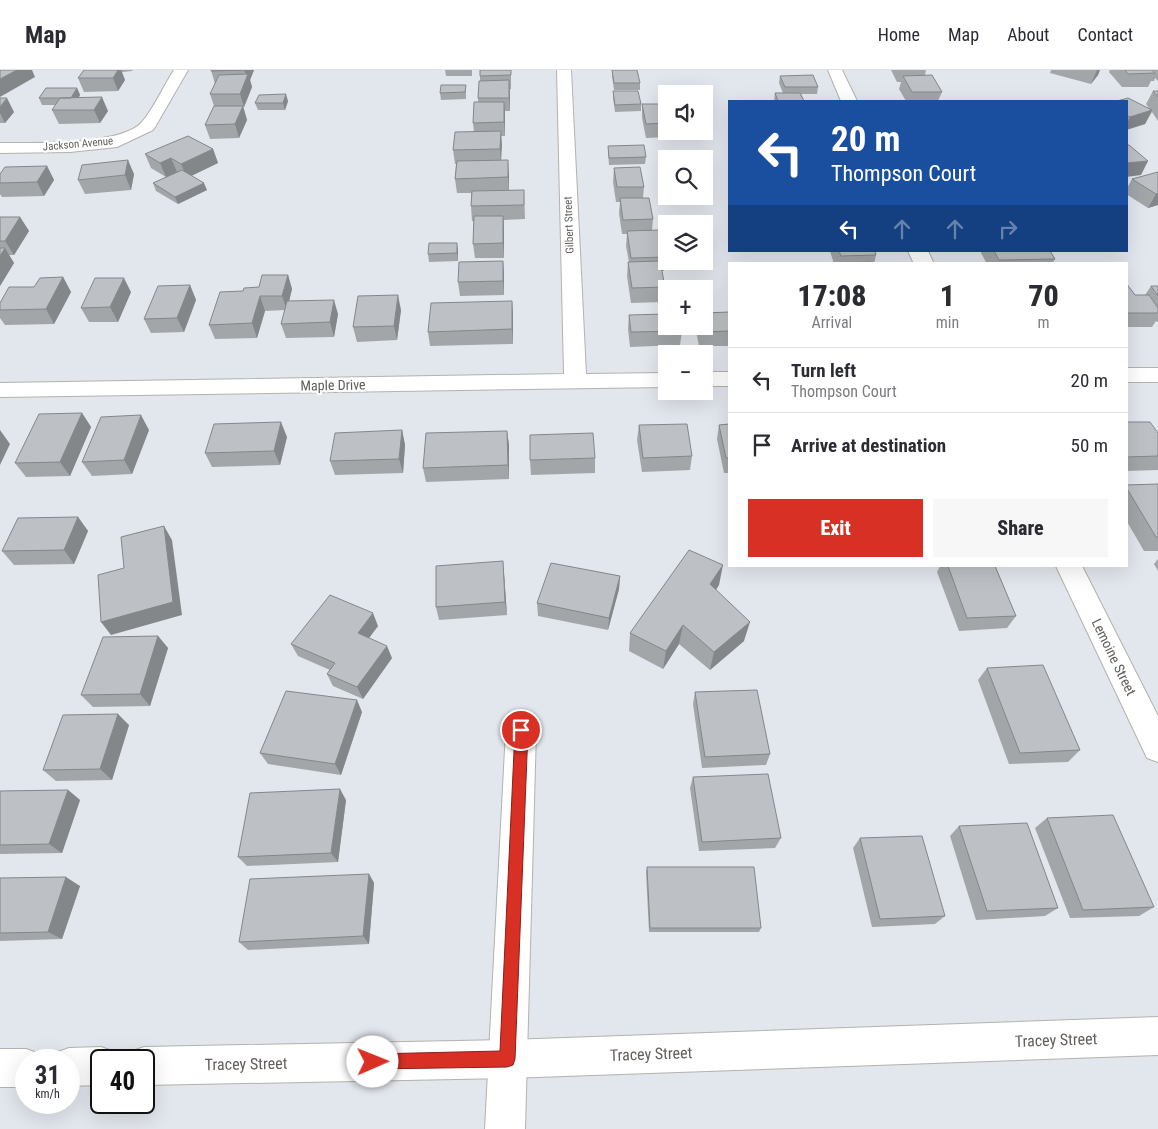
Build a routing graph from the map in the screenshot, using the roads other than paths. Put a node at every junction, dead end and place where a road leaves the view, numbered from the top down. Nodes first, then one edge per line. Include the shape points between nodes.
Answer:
1 (182, 70) edge
2 (564, 70) edge
3 (834, 70) edge
4 (849, 100) edge
5 (0, 148) edge
6 (1128, 375) edge
7 (1158, 375) edge
8 (728, 379) edge
9 (658, 380) edge
10 (713, 380) edge
11 (575, 381) junction
12 (0, 390) edge
13 (1069, 567) edge
14 (521, 730) dead end
15 (1158, 748) edge
16 (1158, 1036) edge
17 (507, 1059) junction
18 (155, 1066) edge
19 (0, 1068) edge
20 (15, 1068) edge
21 (505, 1129) edge

1 - 5 street, Jackson Avenue via 147,127 116,142
2 - 11 street, Gilbert Street
3 - 4 street
6 - 7 street
8 - 10 street
9 - 11 street, Maple Drive
11 - 12 street, Maple Drive
13 - 15 street, Lemoine Street
14 - 17 street
16 - 17 street, Tracey Street
17 - 18 street, Tracey Street
17 - 21 street
19 - 20 street

